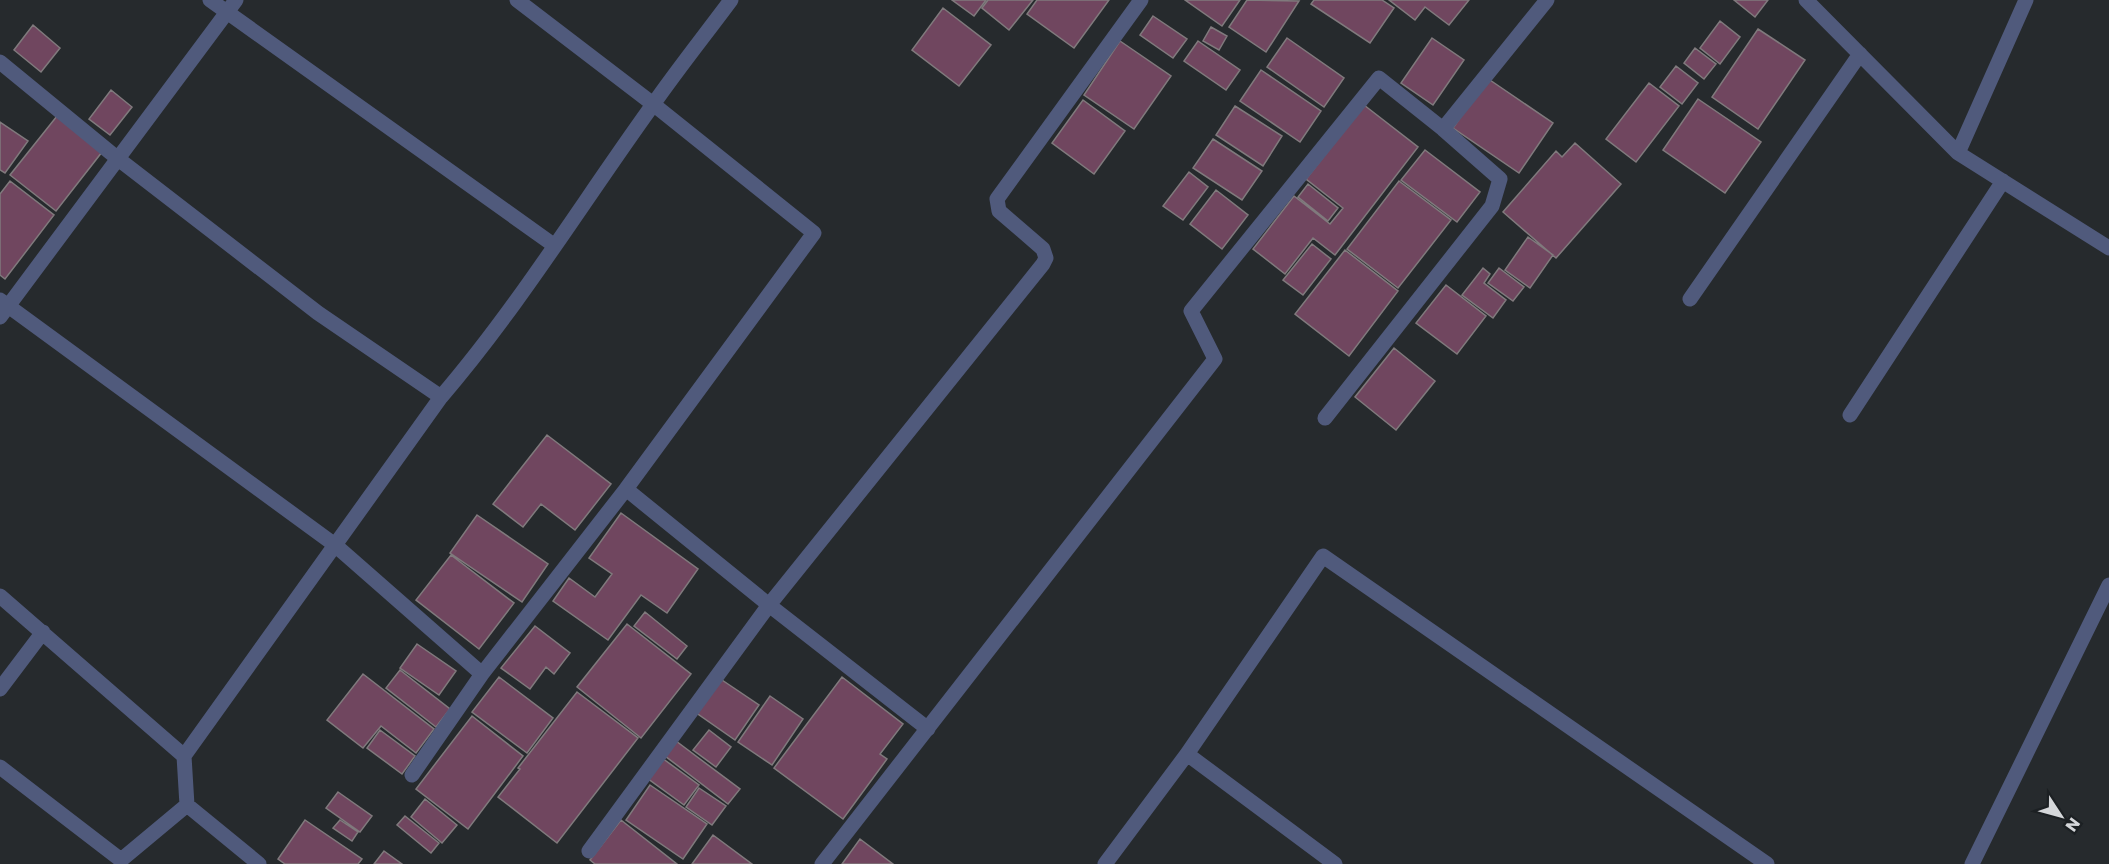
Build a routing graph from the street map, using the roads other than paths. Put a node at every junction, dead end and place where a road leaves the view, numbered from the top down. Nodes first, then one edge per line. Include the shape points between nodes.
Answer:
1 (210, 0) edge
2 (236, 0) edge
3 (517, 0) edge
4 (731, 0) edge
5 (1141, 0) edge
6 (1547, 0) edge
7 (1806, 0) edge
8 (2026, 0) edge
9 (226, 13) junction
10 (1860, 54) junction
11 (0, 62) edge
12 (653, 104) junction
13 (1443, 129) junction
14 (1958, 153) junction
15 (117, 158) junction
16 (2003, 181) junction
17 (555, 246) junction
18 (2109, 248) edge
19 (1690, 299) dead end
20 (3, 308) edge
21 (441, 398) junction
22 (1850, 415) dead end
23 (1325, 418) dead end
24 (626, 489) junction
25 (335, 545) junction
26 (2109, 585) edge
27 (0, 596) edge
28 (769, 605) junction
29 (43, 632) junction
30 (482, 674) junction
31 (0, 689) edge
32 (928, 729) junction
33 (1187, 754) junction
34 (184, 756) junction
35 (0, 767) edge
36 (412, 775) dead end
37 (187, 805) junction
38 (589, 851) dead end
39 (259, 864) edge
40 (822, 864) edge
41 (1105, 864) edge
42 (1335, 864) edge
43 (1767, 864) edge
44 (1972, 864) edge

1 - 9 street
2 - 9 street
3 - 12 street
4 - 12 street
5 - 28 street via 998,200 999,211 1043,249 1043,264
6 - 13 street
7 - 10 street
8 - 14 street
9 - 15 street
9 - 17 street
10 - 14 street
10 - 19 street
11 - 15 street
12 - 17 street
12 - 24 street via 814,232
13 - 23 street via 1500,179 1492,206
13 - 32 street via 1379,78 1191,311 1215,359
14 - 16 street
15 - 20 street
15 - 21 street via 318,313
16 - 18 street
16 - 22 street
17 - 21 street
20 - 25 street
21 - 25 street
24 - 28 street
24 - 30 street
25 - 30 street
25 - 34 street
26 - 44 street
27 - 29 street
28 - 32 street
28 - 38 street
29 - 31 street
29 - 34 street
30 - 36 street
32 - 40 street
33 - 41 street
33 - 42 street
33 - 43 street via 1323,556
34 - 37 street
35 - 37 street via 121,860
37 - 39 street

